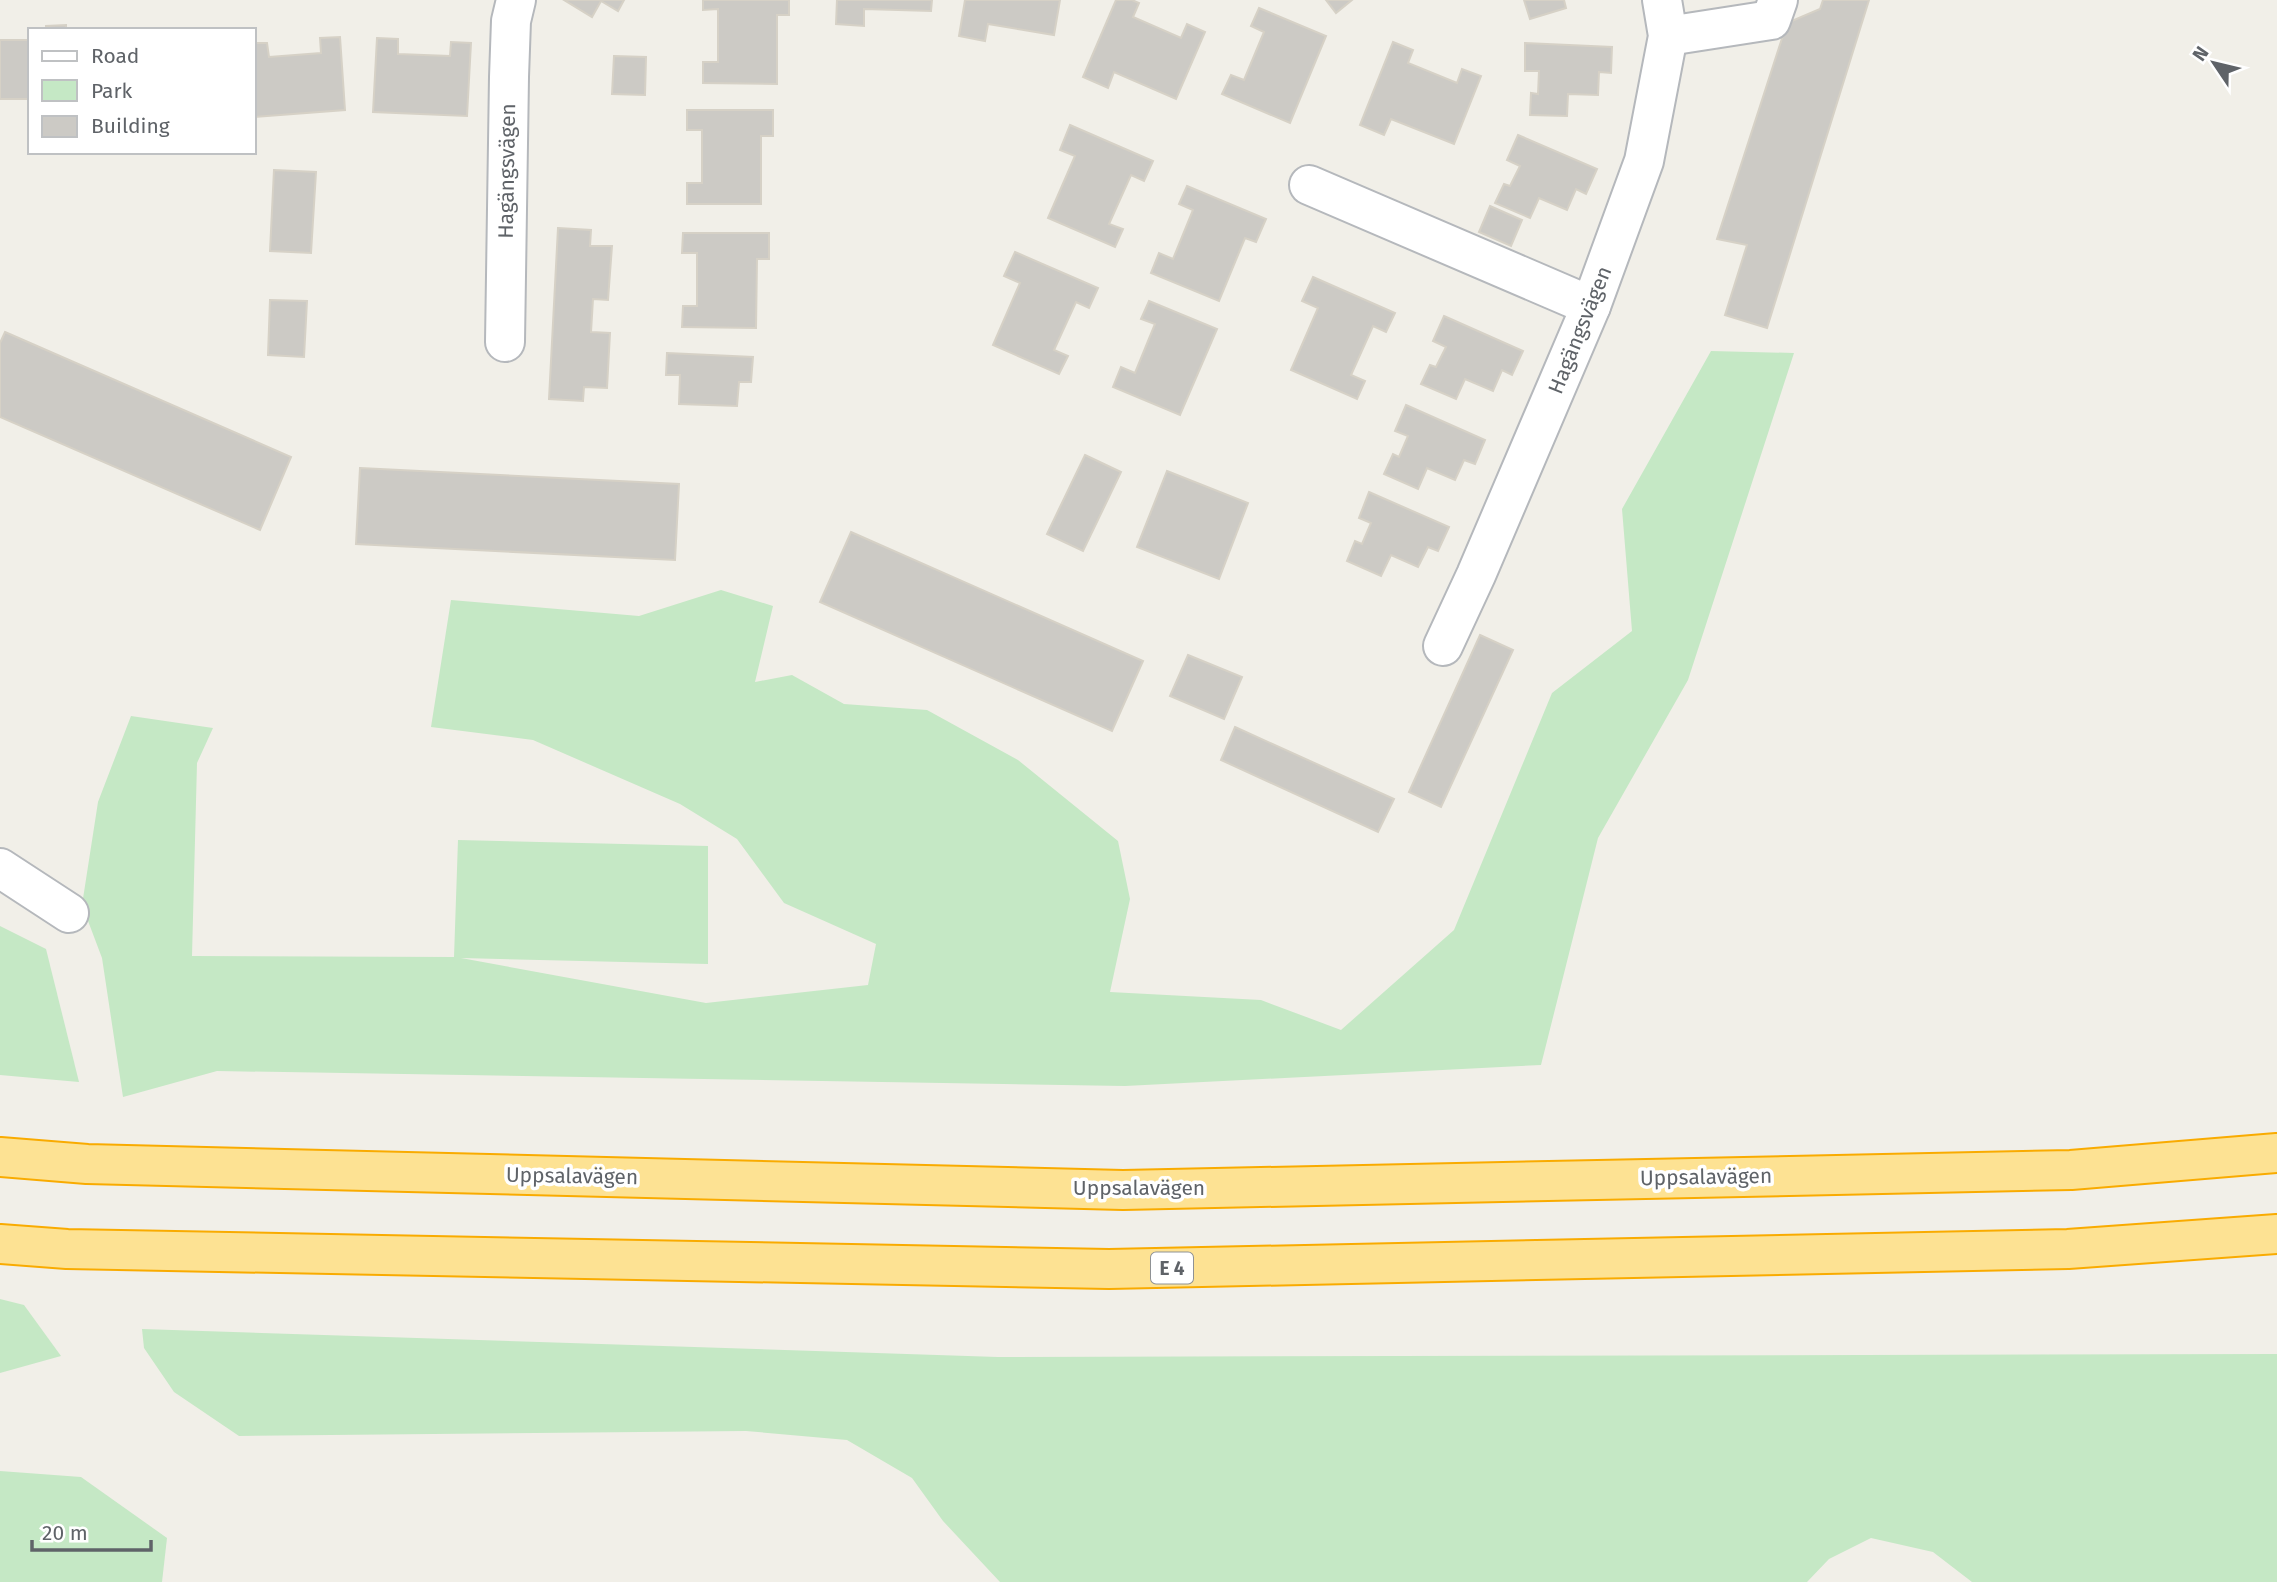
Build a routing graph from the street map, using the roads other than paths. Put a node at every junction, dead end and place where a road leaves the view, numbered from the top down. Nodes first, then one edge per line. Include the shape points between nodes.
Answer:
1 (516, 0) edge
2 (1778, 0) edge
3 (1665, 18) edge
4 (1309, 185) dead end
5 (1591, 306) junction
6 (505, 342) dead end
7 (1443, 646) dead end
8 (0, 868) edge
9 (69, 913) dead end
10 (2277, 1153) edge
11 (0, 1157) edge
12 (2277, 1234) edge
13 (0, 1244) edge

1 - 6 street, Hagängsvägen via 511,21
2 - 3 street via 1771,20
3 - 5 street, Hagängsvägen via 1644,161
4 - 5 street
5 - 7 street, Hagängsvägen
8 - 9 street
10 - 11 highway, Uppsalavägen via 2071,1170 1123,1190 87,1164
12 - 13 highway, E 4 via 2068,1249 1109,1269

